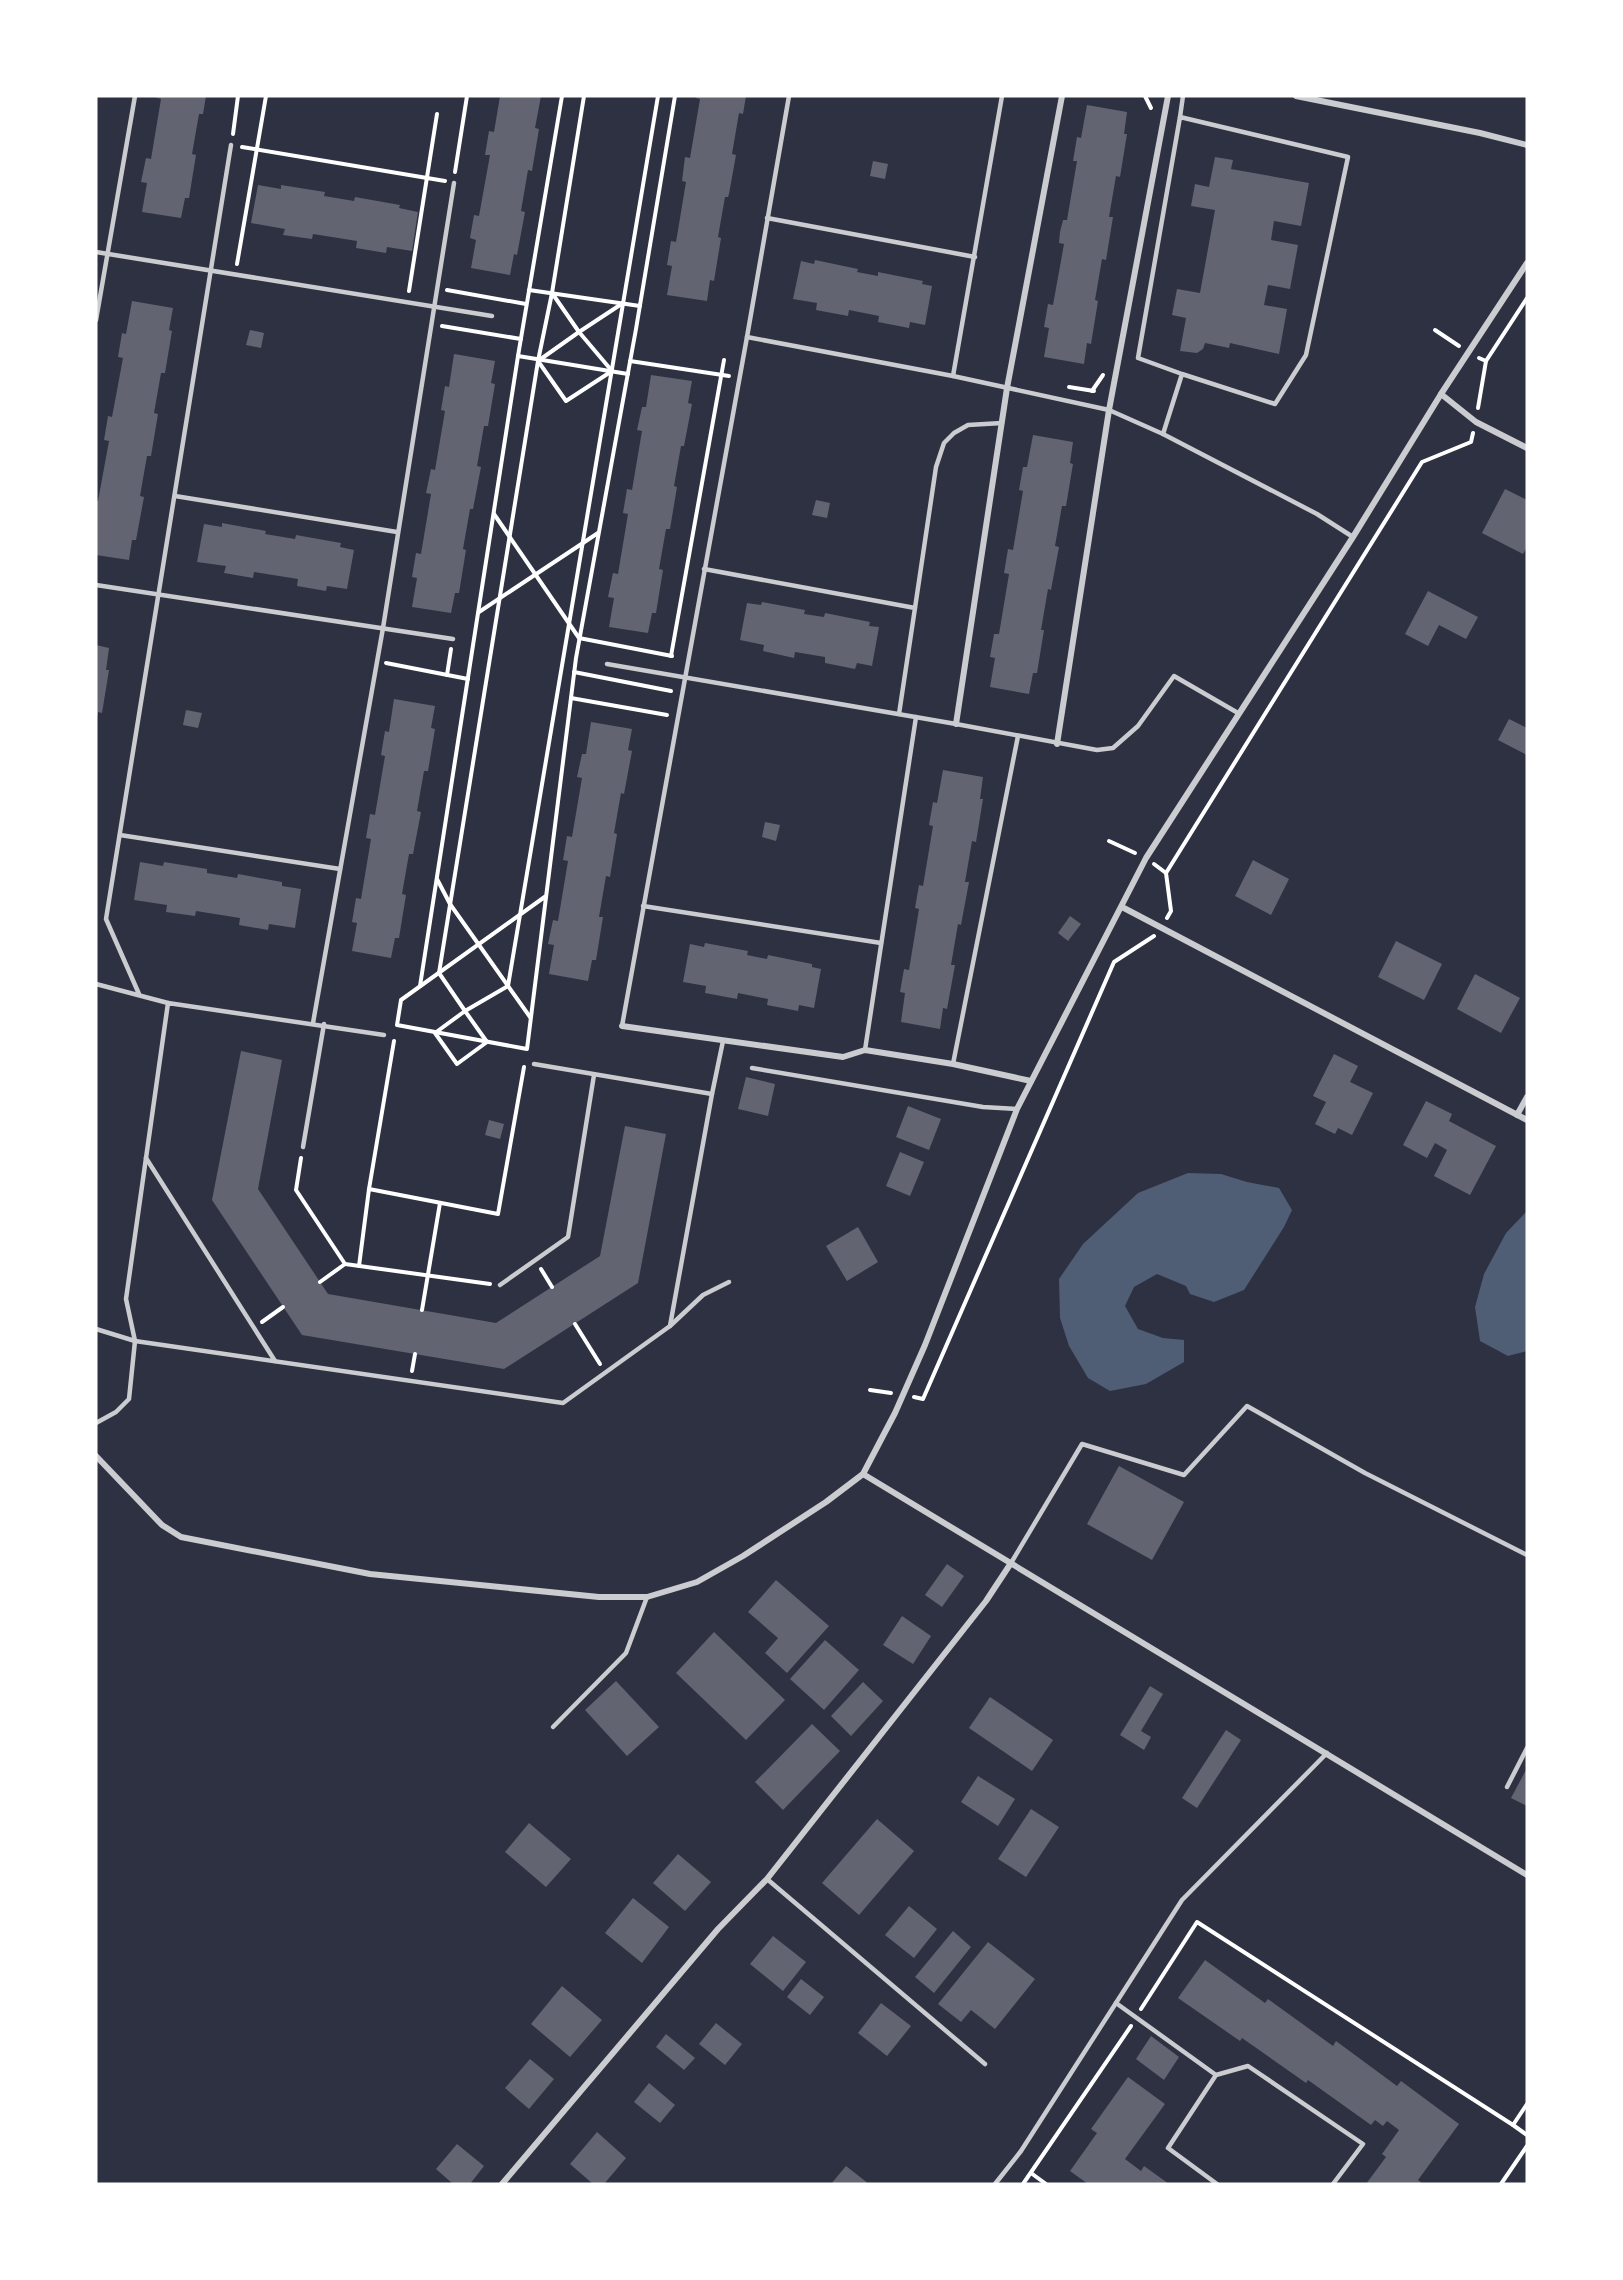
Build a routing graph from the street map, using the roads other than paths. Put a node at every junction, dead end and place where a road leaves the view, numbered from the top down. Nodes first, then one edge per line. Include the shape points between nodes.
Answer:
1 (135, 96) edge
2 (789, 96) edge
3 (1002, 96) edge
4 (1062, 96) edge
5 (1168, 96) edge
6 (1183, 96) edge
7 (1296, 96) edge
8 (1179, 117) junction
9 (231, 145) road end
10 (1527, 145) edge
11 (454, 183) road end
12 (767, 218) junction
13 (96, 252) edge
14 (108, 255) junction
15 (975, 257) junction
16 (1527, 263) edge
17 (210, 271) junction
18 (434, 307) junction
19 (492, 316) dead end
20 (96, 320) edge
21 (747, 337) junction
22 (1182, 374) junction
23 (953, 376) junction
24 (1007, 388) junction
25 (1441, 394) junction
26 (1109, 410) junction
27 (1002, 423) junction
28 (1163, 434) junction
29 (1527, 448) edge
30 (175, 496) junction
31 (397, 532) junction
32 (1353, 537) junction
33 (704, 569) junction
34 (96, 585) edge
35 (157, 593) junction
36 (915, 608) junction
37 (383, 628) junction
38 (453, 639) road end
39 (607, 664) dead end
40 (684, 677) junction
41 (1238, 713) junction
42 (899, 714) junction
43 (916, 717) junction
44 (956, 724) junction
45 (1018, 736) junction
46 (1058, 744) junction
47 (120, 835) junction
48 (340, 869) junction
49 (643, 906) junction
50 (1122, 907) junction
51 (881, 943) junction
52 (96, 984) edge
53 (139, 994) junction
54 (168, 1002) junction
55 (313, 1023) junction
56 (324, 1024) junction
57 (622, 1026) joint
58 (384, 1035) dead end
59 (723, 1041) junction
60 (865, 1050) junction
61 (953, 1064) junction
62 (534, 1065) dead end
63 (752, 1068) dead end
64 (594, 1075) junction
65 (1030, 1081) junction
66 (712, 1094) junction
67 (1527, 1097) edge
68 (1017, 1109) junction
69 (1518, 1115) junction
70 (1527, 1120) edge
71 (303, 1147) road end
72 (146, 1158) junction
73 (729, 1282) dead end
74 (500, 1285) road end
75 (670, 1326) junction
76 (96, 1329) edge
77 (135, 1341) junction
78 (275, 1361) junction
79 (96, 1423) edge
80 (97, 1459) edge
81 (863, 1474) junction
82 (1527, 1556) edge
83 (1011, 1563) junction
84 (646, 1597) junction
85 (553, 1727) dead end
86 (1527, 1748) edge
87 (1326, 1753) junction
88 (1507, 1787) dead end
89 (1527, 1875) edge
90 (767, 1879) junction
91 (1116, 2003) junction
92 (985, 2064) dead end
93 (1216, 2075) junction
94 (502, 2184) edge
95 (995, 2184) edge
96 (1217, 2184) edge
97 (1333, 2184) edge

1 - 14 lane
2 - 12 lane
3 - 15 lane
4 - 24 street
5 - 26 street
6 - 8 lane
7 - 10 street
8 - 22 lane via 1138,358
8 - 22 lane via 1348,157 1306,355 1275,404
9 - 17 lane
11 - 18 lane
12 - 15 lane
12 - 21 lane
13 - 14 lane
14 - 17 lane
14 - 20 lane
15 - 23 lane
16 - 25 street
17 - 18 lane
17 - 30 lane
18 - 19 lane
18 - 31 lane
21 - 23 lane
21 - 33 lane
22 - 28 lane
23 - 24 lane
24 - 26 lane
24 - 27 street
25 - 29 street via 1476,422
25 - 32 street
26 - 28 lane
26 - 46 street
27 - 36 lane via 968,425 944,443 936,467
27 - 44 street
28 - 32 lane via 1317,514
30 - 31 lane
30 - 35 lane
31 - 37 lane
32 - 41 street
33 - 36 lane
33 - 40 lane
34 - 35 lane
35 - 37 lane
35 - 47 lane
36 - 42 lane
37 - 38 lane
37 - 48 lane
39 - 40 lane
40 - 42 lane
40 - 49 lane
41 - 46 lane via 1174,676 1138,726 1113,748 1097,750
41 - 50 street via 1146,858
42 - 43 lane
43 - 44 lane
43 - 51 lane
44 - 45 lane
45 - 46 lane
45 - 61 lane
47 - 48 lane
47 - 53 lane via 106,919
48 - 55 lane
49 - 51 lane
49 - 57 lane
50 - 65 street
50 - 69 street
51 - 60 lane
52 - 53 lane
53 - 54 lane
54 - 55 lane
54 - 72 lane
55 - 56 lane
56 - 58 lane
56 - 71 lane
57 - 59 street
59 - 60 street via 843,1057
59 - 66 lane
60 - 61 street
61 - 65 street
62 - 64 lane
63 - 68 lane via 983,1107
64 - 66 lane
64 - 74 lane via 568,1237
65 - 68 street
66 - 75 lane
67 - 69 street
68 - 81 street via 925,1345
69 - 70 street
72 - 77 lane via 126,1299
72 - 78 lane
73 - 75 lane via 703,1295
75 - 78 lane via 562,1403
76 - 77 lane
77 - 78 lane
77 - 79 lane via 129,1399
80 - 84 street via 162,1525 181,1537 370,1574 599,1597
81 - 83 street
81 - 84 street via 743,1556 697,1582
82 - 83 lane via 1365,1473 1247,1406 1184,1474 1082,1444
83 - 87 street
83 - 90 street via 986,1601
84 - 85 lane via 626,1653
86 - 88 lane
87 - 89 street
87 - 91 lane via 1182,1900
90 - 92 lane
90 - 94 street via 718,1929
91 - 93 lane
91 - 95 lane via 1021,2151
93 - 96 lane via 1168,2148
93 - 97 lane via 1248,2066 1363,2144

